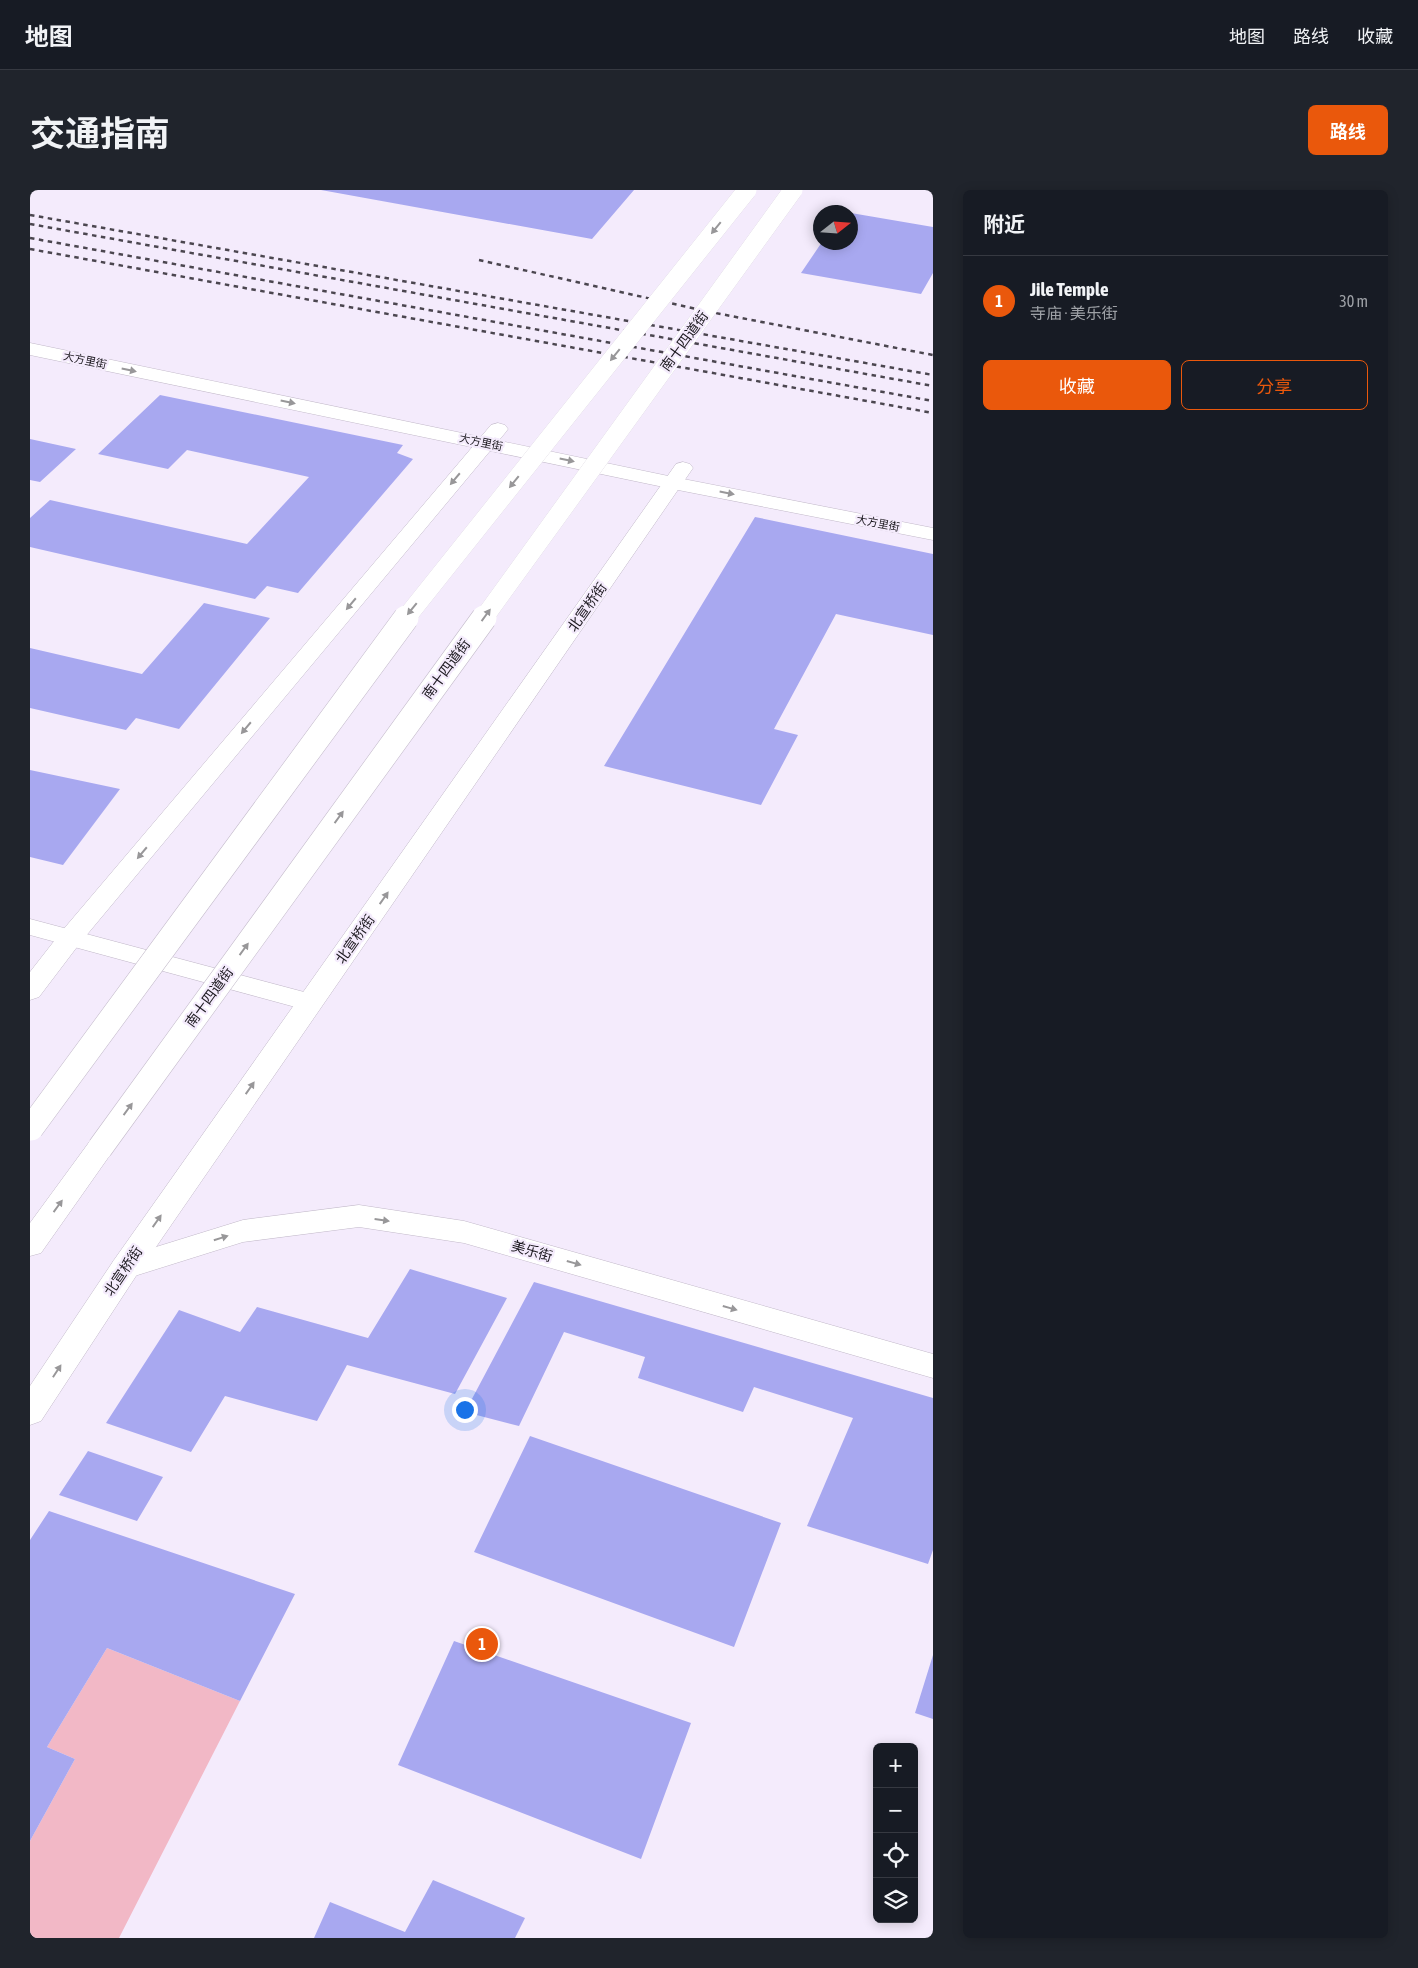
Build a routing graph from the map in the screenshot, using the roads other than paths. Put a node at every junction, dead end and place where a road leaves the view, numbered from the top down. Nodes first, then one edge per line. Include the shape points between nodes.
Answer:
1 (747, 190) edge
2 (793, 190) edge
3 (30, 335) edge
4 (30, 349) edge
5 (492, 436) junction
6 (678, 475) junction
7 (933, 518) edge
8 (933, 534) edge
9 (30, 927) edge
10 (72, 937) junction
11 (30, 991) edge
12 (310, 1002) junction
13 (30, 1128) edge
14 (30, 1245) edge
15 (125, 1268) junction
16 (933, 1366) edge
17 (30, 1412) edge

1 -> 13 main road, bridge via 388,640
14 -> 2 main road, 南十四道街, bridge
3 - 5 main road, 大方里街
4 -> 5 main road, 大方里街
5 - 6 main road, 大方里街
5 -> 10 main road
6 - 7 main road, 大方里街
6 -> 8 main road, 大方里街
12 -> 6 main road, 北宣桥街
9 - 10 main road
10 - 11 main road
10 - 12 main road
15 -> 12 main road, 北宣桥街
15 -> 16 main road, 美乐街 via 243,1231 359,1216 464,1232
17 -> 15 main road, 北宣桥街

